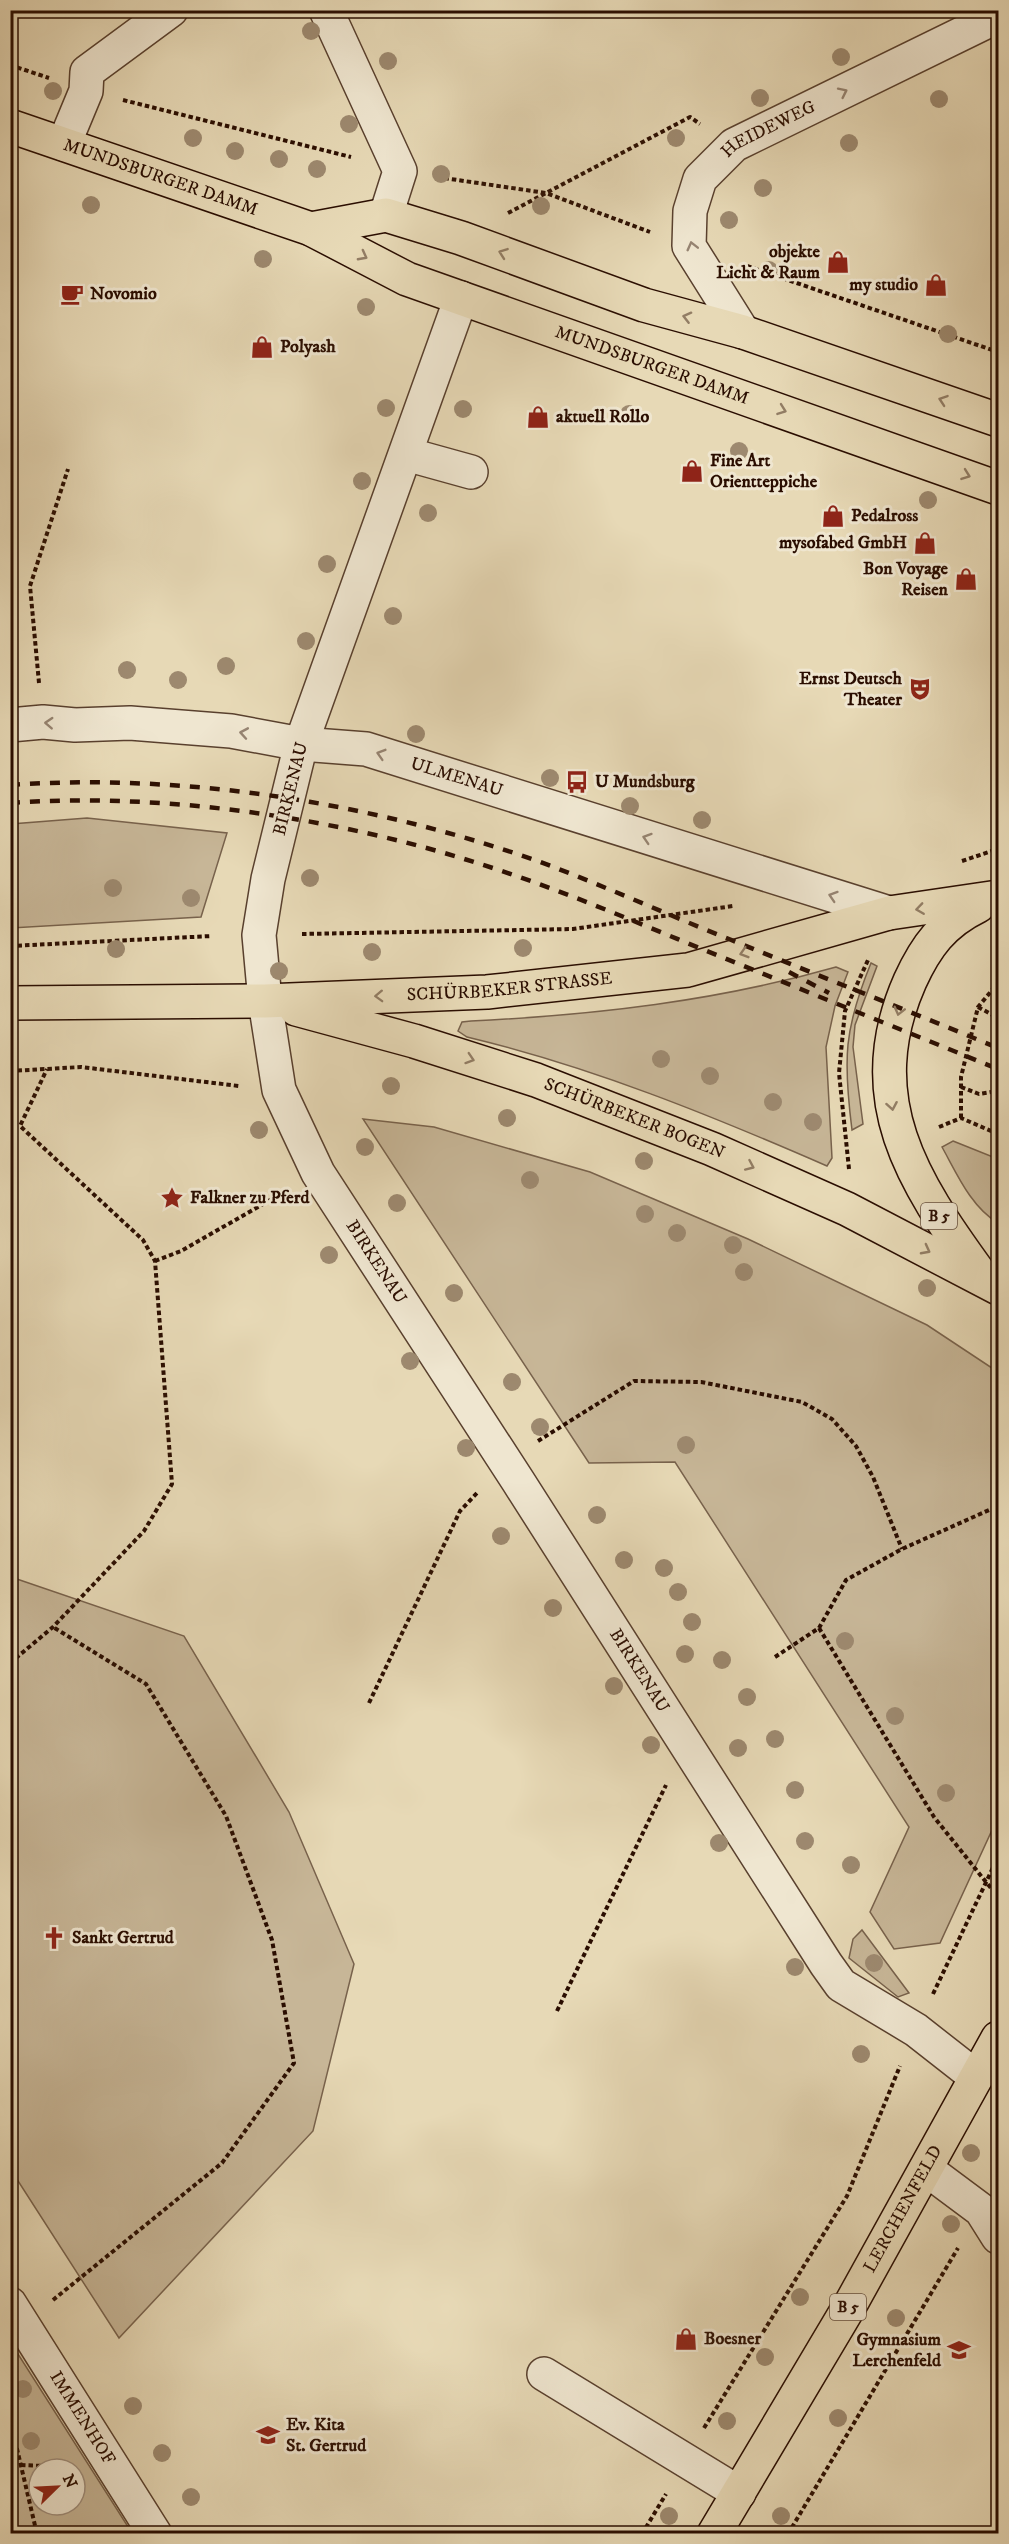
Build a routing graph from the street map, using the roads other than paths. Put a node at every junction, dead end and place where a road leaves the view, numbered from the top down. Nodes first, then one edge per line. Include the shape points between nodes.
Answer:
1 (171, 10) edge
2 (326, 10) edge
3 (999, 16) edge
4 (10, 126) edge
5 (64, 144) junction
6 (386, 215) junction
7 (311, 228) junction
8 (461, 298) junction
9 (743, 332) junction
10 (999, 420) edge
11 (406, 454) junction
12 (471, 472) dead end
13 (999, 488) edge
14 (10, 725) edge
15 (301, 744) junction
16 (997, 899) edge
17 (889, 914) junction
18 (265, 1001) junction
19 (10, 1003) edge
20 (992, 1285) edge
21 (999, 2038) edge
22 (976, 2077) junction
23 (926, 2169) junction
24 (990, 2224) edge
25 (16, 2314) edge
26 (544, 2374) dead end
27 (739, 2493) junction
28 (155, 2534) edge
29 (714, 2534) edge

1 - 5 street via 87,72 86,91
2 - 6 street via 400,171
9 -> 3 street, HEIDEWEG via 689,246 690,212 700,179 734,145
4 - 5 main road, MUNDSBURGER DAMM
5 - 7 main road, MUNDSBURGER DAMM
6 - 7 main road, MUNDSBURGER DAMM
9 -> 6 main road, MUNDSBURGER DAMM via 644,305
7 -> 8 main road, MUNDSBURGER DAMM via 406,279
8 - 11 street, BIRKENAU
8 -> 13 main road, MUNDSBURGER DAMM
10 -> 9 main road, MUNDSBURGER DAMM
11 - 12 street
11 - 15 street, BIRKENAU
15 -> 14 street, ULMENAU via 231,731 130,723
17 -> 15 street, ULMENAU via 366,749
15 - 18 street, BIRKENAU via 268,879 259,935
16 -> 17 main road, SCHÜRBEKER STRASSE
16 -> 20 main road, SCHÜRBEKER BOGEN / B 5 via 950,921 933,939 898,1008 889,1066 896,1123 923,1193
17 -> 18 main road, SCHÜRBEKER STRASSE via 688,970 487,992
18 - 19 main road, SCHÜRBEKER STRASSE
18 -> 20 main road, SCHÜRBEKER BOGEN via 414,1041 536,1080 712,1149 847,1209
18 - 22 street, BIRKENAU via 279,1090 318,1173 841,1985 916,2030
21 - 22 main road, LERCHENFELD / B 5
22 - 23 main road, LERCHENFELD / B 5
23 - 24 street
23 - 27 main road, LERCHENFELD / B 5
25 - 28 street, IMMENHOF
26 - 27 street
27 - 29 main road, LERCHENFELD / B 5

